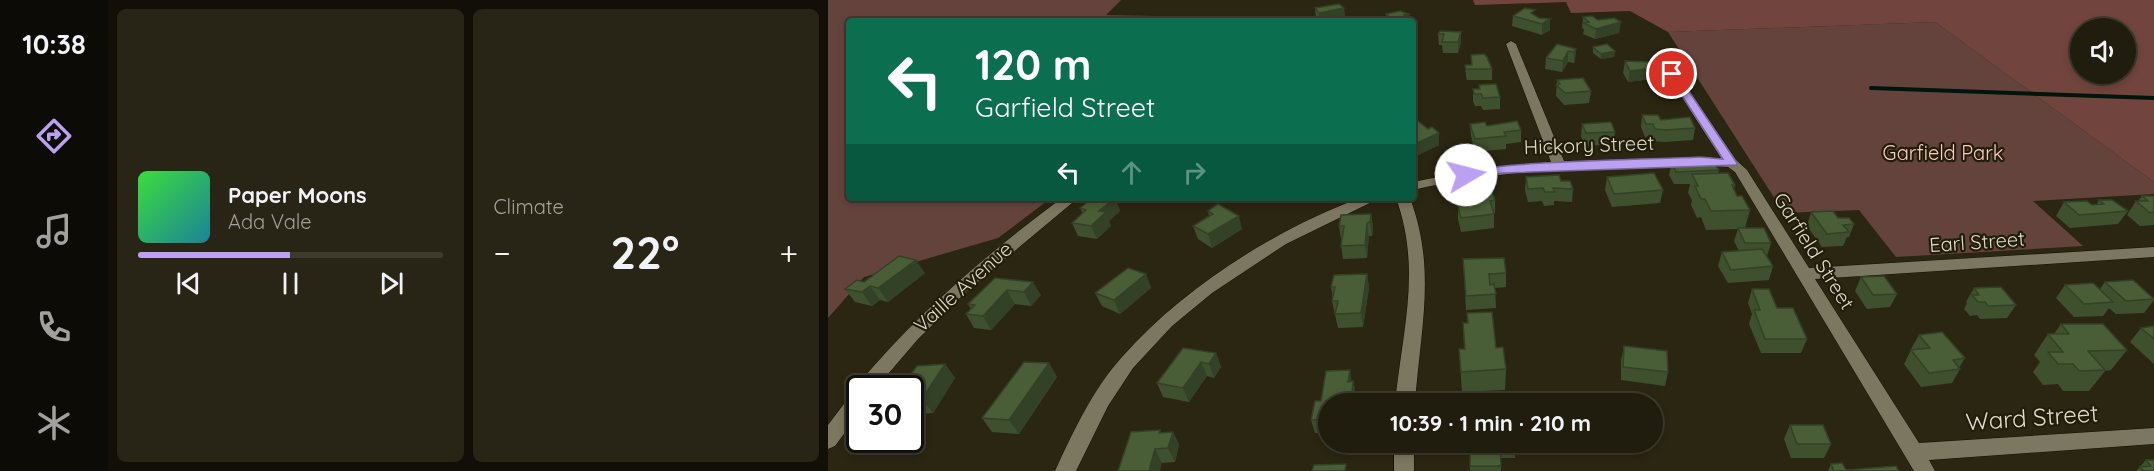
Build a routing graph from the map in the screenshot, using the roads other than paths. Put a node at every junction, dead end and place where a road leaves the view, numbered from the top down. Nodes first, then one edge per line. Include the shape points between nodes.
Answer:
1 (1511, 44) dead end
2 (1661, 57) dead end
3 (1731, 163) junction
4 (1560, 167) junction
5 (1416, 185) edge
6 (1067, 201) edge
7 (1365, 201) edge
8 (1404, 201) edge
9 (2154, 252) edge
10 (1804, 274) junction
11 (876, 375) edge
12 (1405, 393) edge
13 (846, 416) edge
14 (2154, 436) edge
15 (828, 440) edge
16 (1913, 452) junction
17 (1404, 453) edge
18 (1069, 464) edge
19 (1404, 471) edge
20 (1925, 471) edge

1 - 4 street
2 - 3 street, Garfield Street
3 - 4 street, Hickory Street
3 - 10 street, Garfield Street via 1740,170
4 - 5 street, Hickory Street via 1504,169
6 - 11 street, Vaille Avenue via 982,267 937,308
7 - 18 street via 1281,241 1206,289 1166,322 1127,363 1101,401
8 - 12 street via 1416,237 1418,270
9 - 10 street, Earl Street
10 - 16 street, Garfield Street
13 - 15 street
14 - 16 street, Ward Street
16 - 20 street, Garfield Street
17 - 19 street

